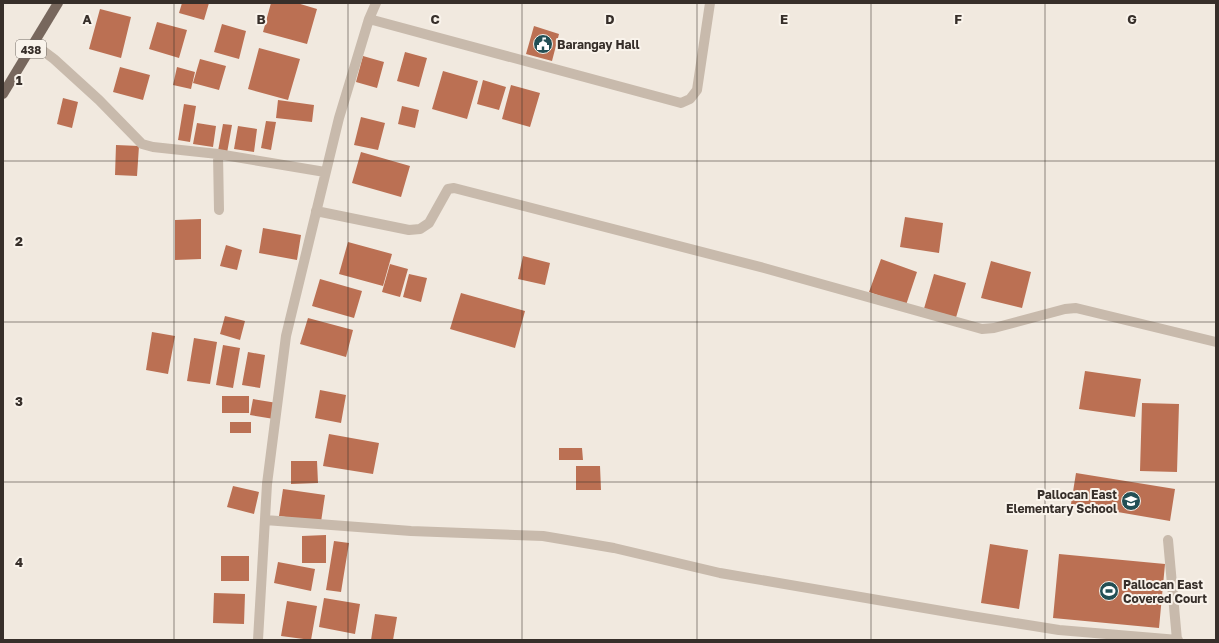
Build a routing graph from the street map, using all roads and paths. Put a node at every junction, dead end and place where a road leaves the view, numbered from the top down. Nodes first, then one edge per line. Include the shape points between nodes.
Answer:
1 (58, 3) edge
2 (376, 3) edge
3 (710, 3) edge
4 (369, 19) junction
5 (34, 44) junction
6 (3, 94) edge
7 (218, 154) junction
8 (325, 172) junction
9 (219, 210) dead end
10 (316, 211) junction
11 (1216, 342) edge
12 (265, 520) junction
13 (1168, 540) dead end
14 (258, 640) edge
15 (1178, 640) edge

1 - 5 main road, 438
2 - 4 street
3 - 4 street via 697,90 690,99 681,103
4 - 8 street
5 - 6 main road, 438
5 - 7 street via 99,100 142,144
7 - 8 street
7 - 9 street
8 - 10 street
10 - 11 street via 409,230 420,229 430,224 448,189 454,188 764,268 982,329 1076,308
10 - 12 street via 286,336
12 - 14 street
12 - 15 street via 411,531 543,536 614,548 720,573 971,616 1059,630
13 - 15 street

